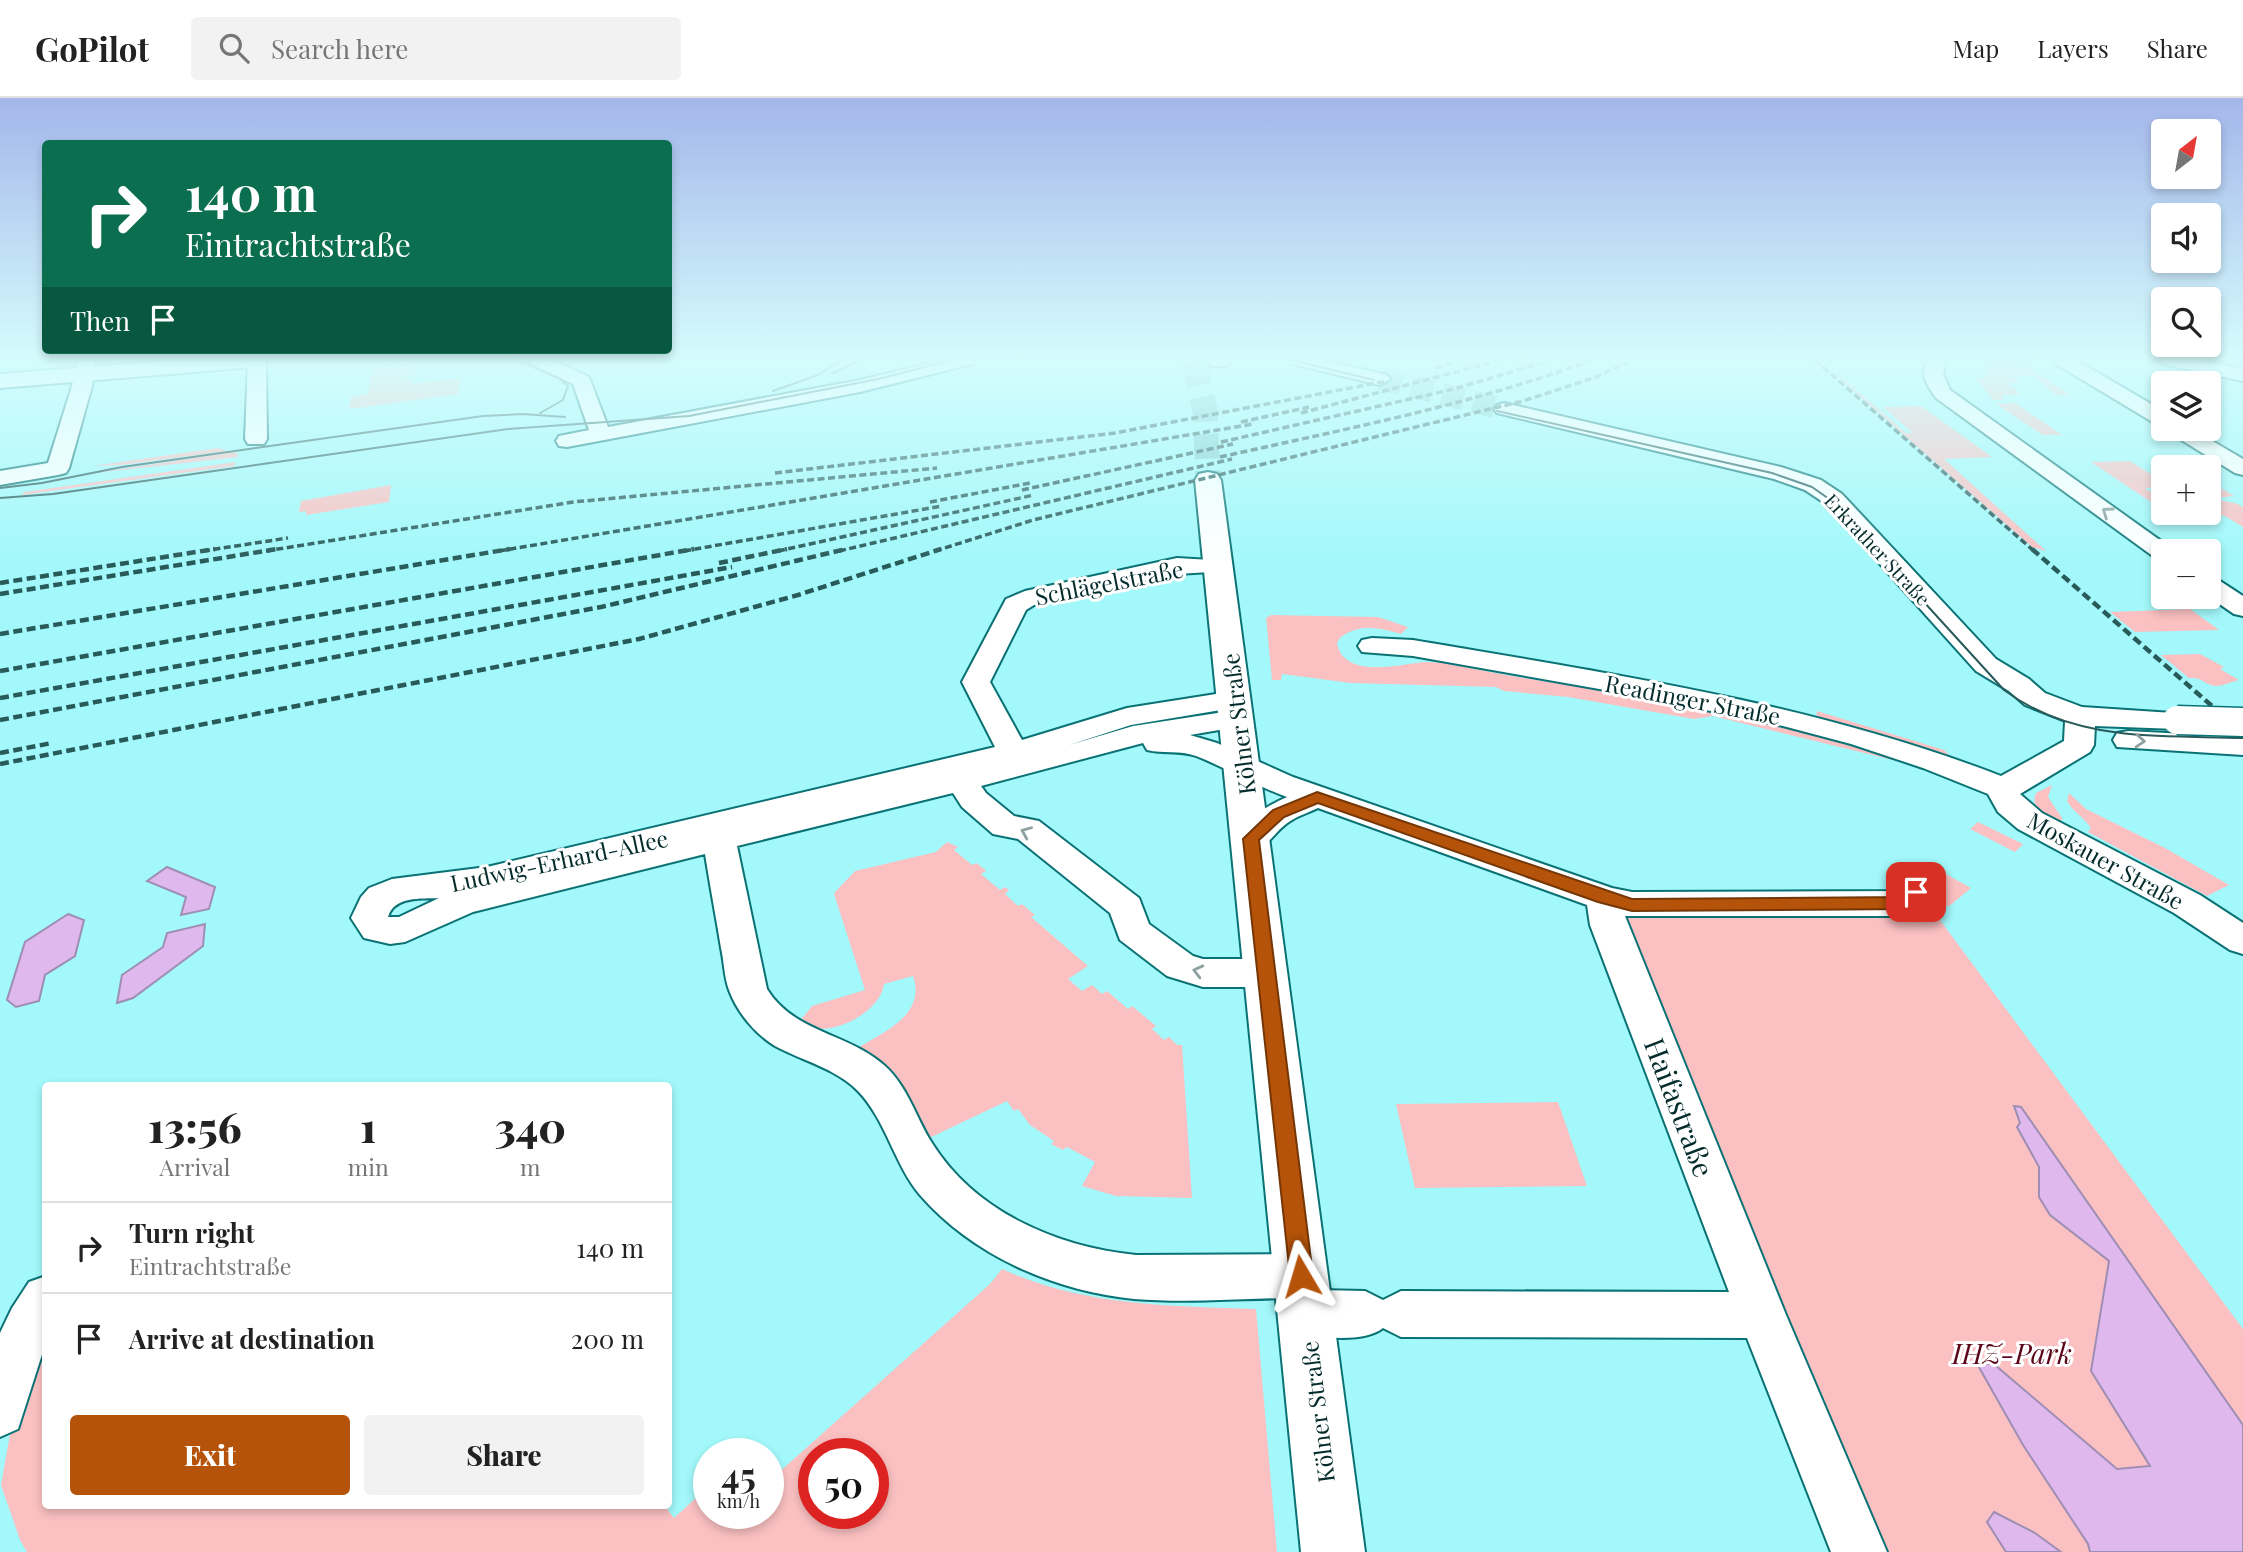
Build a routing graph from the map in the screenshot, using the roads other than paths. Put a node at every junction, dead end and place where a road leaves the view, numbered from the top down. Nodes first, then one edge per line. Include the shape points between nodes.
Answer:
1 (69, 428) edge
2 (256, 428) edge
3 (598, 428) edge
4 (625, 428) edge
5 (1584, 428) edge
6 (1990, 428) edge
7 (256, 439) dead end
8 (2197, 441) edge
9 (2243, 468) edge
10 (0, 478) edge
11 (1208, 480) tunnel mouth
12 (2151, 543) edge
13 (1219, 566) junction
14 (2221, 593) edge
15 (2243, 608) edge
16 (1372, 646) dead end
17 (1236, 709) junction
18 (2243, 722) edge
19 (2081, 726) junction
20 (2243, 746) edge
21 (1079, 752) junction
22 (1015, 760) junction
23 (1242, 766) junction
24 (962, 780) junction
25 (2006, 789) junction
26 (1317, 797) junction
27 (718, 832) junction
28 (1251, 839) junction
29 (1916, 892) dead end
30 (1604, 898) junction
31 (2243, 941) edge
32 (1266, 973) junction
33 (1303, 1295) junction
34 (42, 1303) edge
35 (1762, 1315) junction
36 (0, 1411) edge
37 (1333, 1552) edge
38 (1859, 1552) edge

1 - 10 street via 58,468
2 - 7 street
3 - 4 street via 567,441
5 - 19 street, Erkrather Straße via 1813,485 1834,499 2016,704 2058,727
12 -> 6 street
8 - 9 street
11 - 13 main road, Kölner Straße
13 - 17 main road, Kölner Straße
13 - 22 street, Schlägelstraße via 1177,566 1015,605 976,682
14 - 15 street
16 - 25 street, Readinger Straße via 1427,651 1769,713 1890,746
17 - 21 street, Ludwig-Erhard-Allee
17 - 22 street, Ludwig-Erhard-Allee via 1127,717
17 - 23 main road, Kölner Straße
18 - 19 street, Erkrather Straße, bridge via 2177,720
19 -> 20 street, Erkrather Straße
19 - 25 street, Moskauer Straße via 2076,747
21 - 22 street, Ludwig-Erhard-Allee
21 - 23 street, Ludwig-Erhard-Allee via 1176,742 1206,748
22 - 24 street, Ludwig-Erhard-Allee
22 - 27 street, Ludwig-Erhard-Allee
23 - 26 street, Ludwig-Erhard-Allee
23 - 28 main road, Kölner Straße
24 - 27 street, Ludwig-Erhard-Allee
32 -> 24 street via 1202,973 1180,966 1133,931 1126,907 1027,830 1005,826 973,800
25 - 31 street, Moskauer Straße via 2006,800 2030,821 2187,904
26 - 28 street via 1278,813
26 - 30 street, Ludwig-Erhard-Allee
27 - 27 street, Ludwig-Erhard-Allee via 681,834 467,883 400,889 378,901 369,918 377,929 405,929 463,902
27 - 33 street via 754,1003 776,1028 870,1077 887,1099 917,1157 961,1206 1035,1252 1100,1272
28 - 32 main road, Kölner Straße
29 - 30 street, Ludwig-Erhard-Allee via 1911,903 1632,905
30 - 35 street, Haifastraße via 1608,925
32 - 33 main road, Kölner Straße
33 - 35 street via 1383,1314
33 - 37 main road, Kölner Straße
34 - 36 street via 19,1343
35 - 38 street, Haifastraße

